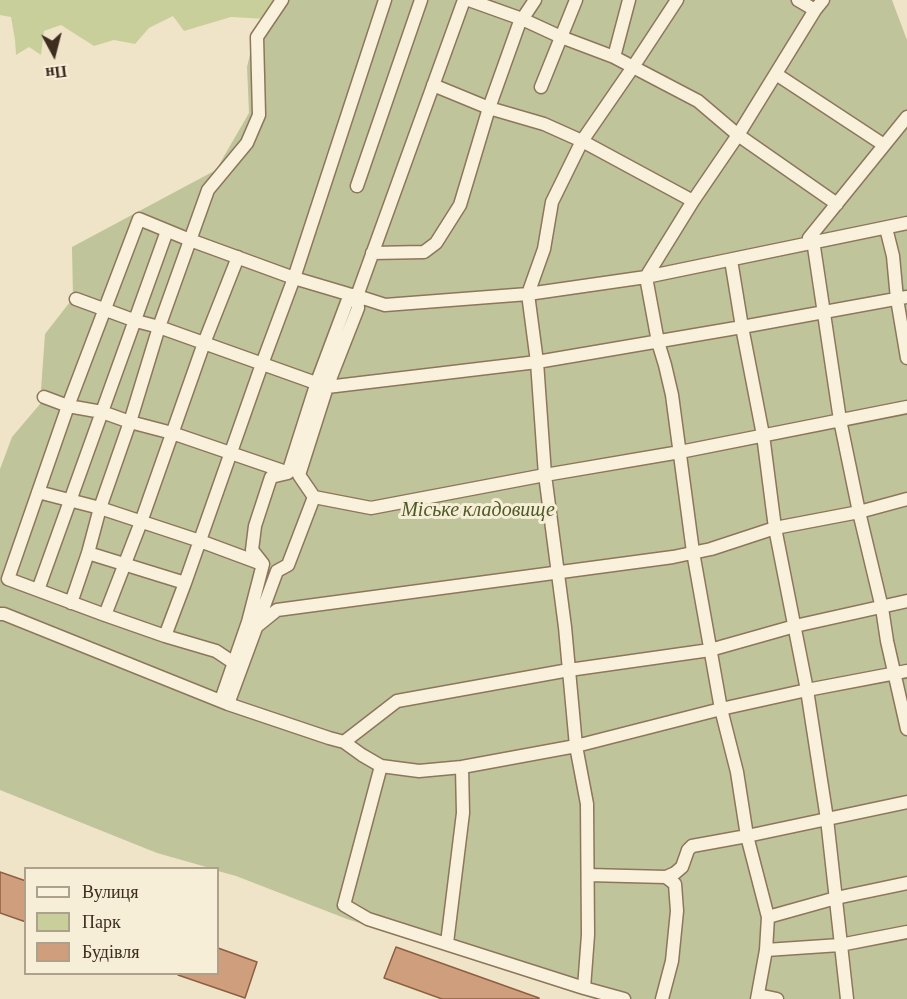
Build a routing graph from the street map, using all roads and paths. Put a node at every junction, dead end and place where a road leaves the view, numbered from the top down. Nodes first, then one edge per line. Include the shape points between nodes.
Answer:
1 (282, 0) edge
2 (385, 0) edge
3 (421, 0) edge
4 (464, 0) edge
5 (469, 0) edge
6 (535, 0) edge
7 (576, 0) edge
8 (629, 0) edge
9 (677, 0) edge
10 (798, 0) edge
11 (823, 0) edge
12 (814, 10) junction
13 (522, 19) junction
14 (561, 37) junction
15 (614, 57) junction
16 (633, 67) junction
17 (776, 74) junction
18 (433, 85) junction
19 (541, 87) dead end
20 (489, 108) junction
21 (907, 117) edge
22 (738, 135) junction
23 (582, 141) junction
24 (884, 145) junction
25 (357, 186) dead end
26 (693, 201) junction
27 (837, 204) junction
28 (907, 223) edge
29 (886, 228) junction
30 (167, 231) junction
31 (190, 240) junction
32 (812, 243) junction
33 (372, 253) junction
34 (238, 257) junction
35 (731, 260) junction
36 (646, 277) junction
37 (294, 278) junction
38 (528, 294) junction
39 (357, 296) junction
40 (902, 298) edge
41 (76, 299) dead end
42 (104, 309) junction
43 (824, 311) junction
44 (136, 321) junction
45 (159, 327) junction
46 (742, 327) junction
47 (658, 342) junction
48 (204, 343) junction
49 (907, 358) edge
50 (537, 362) junction
51 (262, 364) junction
52 (322, 385) junction
53 (44, 397) dead end
54 (69, 406) junction
55 (907, 407) edge
56 (102, 412) junction
57 (840, 420) junction
58 (130, 422) junction
59 (172, 433) junction
60 (763, 435) junction
61 (680, 452) junction
62 (230, 453) junction
63 (293, 474) junction
64 (545, 475) junction
65 (38, 492) junction
66 (314, 497) junction
67 (907, 499) edge
68 (70, 502) junction
69 (100, 508) junction
70 (859, 512) junction
71 (141, 522) junction
72 (775, 528) junction
73 (200, 541) junction
74 (693, 552) junction
75 (88, 553) junction
76 (124, 564) junction
77 (263, 564) junction
78 (277, 571) junction
79 (558, 572) junction
80 (185, 583) junction
81 (38, 591) junction
82 (907, 601) edge
83 (71, 603) junction
84 (882, 608) junction
85 (0, 614) edge
86 (105, 615) junction
87 (252, 625) junction
88 (795, 626) junction
89 (165, 636) junction
90 (710, 650) junction
91 (234, 663) junction
92 (569, 670) junction
93 (901, 672) edge
94 (807, 690) junction
95 (224, 702) junction
96 (721, 709) junction
97 (907, 729) edge
98 (344, 742) junction
99 (576, 746) junction
100 (381, 766) junction
101 (462, 767) junction
102 (907, 802) edge
103 (827, 819) junction
104 (747, 837) junction
105 (588, 875) junction
106 (666, 877) junction
107 (907, 883) edge
108 (836, 898) junction
109 (768, 918) junction
110 (907, 932) edge
111 (447, 943) junction
112 (840, 945) junction
113 (766, 950) junction
114 (584, 988) junction
115 (757, 997) edge
116 (624, 999) edge
117 (662, 999) edge
118 (777, 999) edge
119 (847, 999) edge

1 - 31 street via 256,37 259,115 247,143 208,190
2 - 37 street
3 - 25 street
4 - 18 street
5 - 13 street
6 - 13 street
7 - 14 street
8 - 15 street
9 - 16 street
10 - 12 street
11 - 12 street
12 - 17 street
13 - 14 street
13 - 20 street
14 - 15 street
14 - 19 street
15 - 16 street
16 - 22 street via 698,101
16 - 23 street
17 - 22 street
17 - 24 street
18 - 20 street
18 - 33 street
20 - 23 street via 544,124
20 - 33 street via 460,205 436,243 424,252
21 - 24 street
22 - 26 street
22 - 27 street
23 - 26 street
23 - 38 street via 552,202 544,249
24 - 27 street
26 - 36 street
27 - 32 street via 809,238
28 - 29 street
29 - 32 street
29 - 40 street
30 - 31 street
30 - 42 street via 139,219
30 - 44 street
31 - 34 street
31 - 45 street
32 - 35 street
32 - 43 street
33 - 39 street
34 - 37 street
34 - 48 street
35 - 36 street
35 - 46 street
36 - 38 street
36 - 47 street
37 - 39 street
37 - 51 street
38 - 39 street via 386,305
38 - 50 street
39 - 52 street via 347,302
40 - 43 street
40 - 49 street
41 - 42 street
42 - 44 street
42 - 54 street
43 - 46 street
43 - 57 street
44 - 45 street
44 - 56 street
45 - 48 street
45 - 58 street
46 - 47 street
46 - 60 street
47 - 50 street
47 - 61 street via 672,395
48 - 51 street
48 - 59 street
50 - 52 street
50 - 64 street
51 - 52 street
51 - 62 street
52 - 63 street
53 - 54 street
54 - 56 street
54 - 65 street
55 - 57 street
56 - 58 street
56 - 68 street
57 - 60 street
57 - 70 street
58 - 59 street
58 - 69 street
59 - 62 street
59 - 71 street
60 - 61 street
60 - 72 street
61 - 64 street
61 - 74 street
62 - 63 street
62 - 73 street
63 - 66 street
63 - 77 street via 271,477 255,526 252,550
64 - 66 street via 371,508
64 - 79 street
65 - 68 street
65 - 81 street via 8,579
66 - 78 street via 288,565
67 - 70 street
68 - 69 street
68 - 81 street
69 - 71 street
69 - 75 street
70 - 72 street
70 - 84 street
71 - 73 street
71 - 76 street
72 - 74 street
72 - 88 street
73 - 77 street
73 - 80 street
74 - 79 street
74 - 90 street
75 - 76 street
75 - 83 street
76 - 80 street
76 - 86 street
77 - 78 street
77 - 87 street
78 - 87 street
79 - 87 street via 277,610
79 - 92 street
80 - 89 street
81 - 83 street
82 - 84 street
83 - 86 street
84 - 88 street
84 - 93 street via 887,641
85 - 95 street
86 - 89 street
87 - 91 street
87 - 95 street
88 - 90 street
88 - 94 street
89 - 91 street via 216,651
90 - 92 street
90 - 96 street
91 - 95 street
92 - 98 street via 397,701
92 - 99 street
93 - 94 street
93 - 97 street
94 - 96 street
94 - 103 street
95 - 98 street
96 - 99 street
96 - 104 street via 737,772
98 - 100 street
99 - 101 street
99 - 105 street via 587,804
100 - 101 street via 419,771
100 - 111 street via 344,905 368,919
101 - 111 street via 464,813
102 - 103 street
103 - 104 street
103 - 108 street
104 - 106 street via 692,846 682,867
104 - 109 street
105 - 106 street
105 - 114 street
106 - 117 street via 675,884 677,911 672,961
107 - 108 street
108 - 109 street
108 - 112 street
109 - 113 street
110 - 112 street
111 - 114 street
112 - 113 street
112 - 119 street
113 - 115 street
114 - 116 street
115 - 118 street

